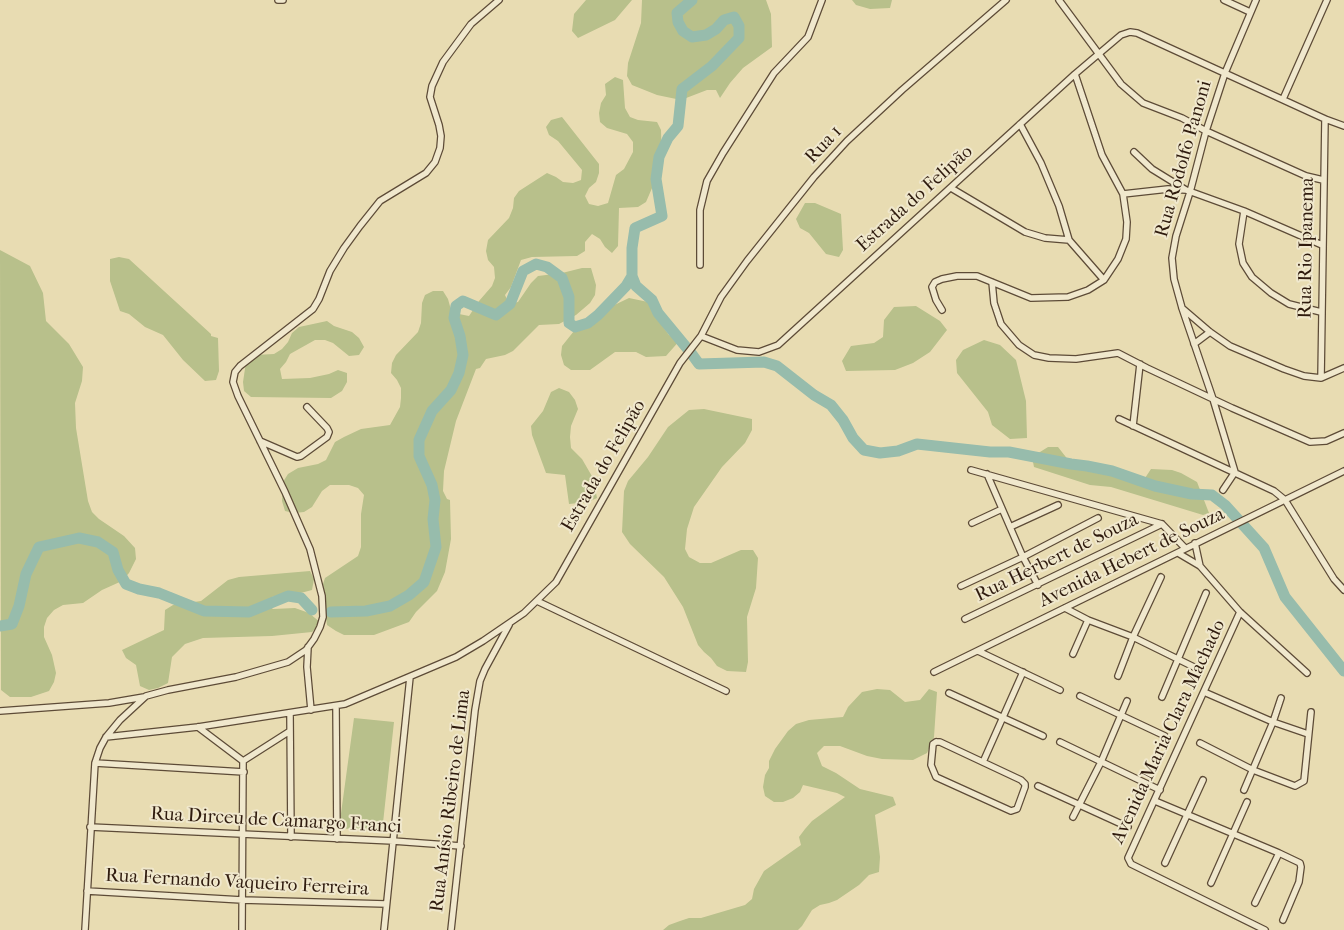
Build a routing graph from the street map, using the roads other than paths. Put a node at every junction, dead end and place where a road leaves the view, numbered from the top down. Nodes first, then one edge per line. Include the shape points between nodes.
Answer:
1 (278, 0) edge
2 (283, 0) edge
3 (499, 0) edge
4 (822, 0) edge
5 (1006, 0) edge
6 (1059, 0) edge
7 (1224, 0) edge
8 (1256, 0) edge
9 (1327, 0) edge
10 (1250, 12) junction
11 (1099, 55) junction
12 (1225, 73) junction
13 (1075, 74) junction
14 (1283, 99) junction
15 (1325, 119) junction
16 (1020, 124) junction
17 (1343, 124) edge
18 (1206, 132) junction
19 (1134, 152) dead end
20 (1323, 180) junction
21 (951, 188) junction
22 (1188, 191) junction
23 (1122, 194) junction
24 (1244, 211) junction
25 (1069, 240) junction
26 (1322, 245) junction
27 (700, 265) dead end
28 (1104, 280) junction
29 (992, 282) junction
30 (1182, 308) junction
31 (942, 310) dead end
32 (1321, 312) junction
33 (1210, 332) junction
34 (699, 339) junction
35 (1194, 344) junction
36 (1140, 364) junction
37 (1344, 368) edge
38 (1321, 378) junction
39 (1213, 399) junction
40 (307, 407) dead end
41 (1119, 419) dead end
42 (1133, 426) junction
43 (1344, 433) edge
44 (260, 441) junction
45 (971, 470) dead end
46 (1344, 471) edge
47 (1235, 472) junction
48 (987, 474) junction
49 (1223, 490) dead end
50 (1285, 500) junction
51 (1058, 505) dead end
52 (1002, 509) junction
53 (1098, 518) dead end
54 (972, 523) dead end
55 (1162, 524) junction
56 (1010, 527) junction
57 (1195, 543) junction
58 (1185, 548) junction
59 (1178, 553) junction
60 (1023, 557) junction
61 (1200, 566) junction
62 (1161, 577) dead end
63 (1038, 584) junction
64 (961, 586) dead end
65 (1344, 590) edge
66 (1206, 593) dead end
67 (537, 601) junction
68 (1065, 608) junction
69 (1240, 612) junction
70 (965, 619) dead end
71 (1088, 620) junction
72 (510, 623) junction
73 (1133, 637) junction
74 (308, 647) junction
75 (978, 651) junction
76 (1073, 654) dead end
77 (1178, 659) junction
78 (1198, 669) dead end
79 (934, 672) dead end
80 (1023, 672) junction
81 (1307, 673) dead end
82 (1118, 676) dead end
83 (410, 677) junction
84 (1060, 690) dead end
85 (726, 691) dead end
86 (1204, 692) junction
87 (949, 693) dead end
88 (146, 696) junction
89 (1080, 696) dead end
90 (1162, 697) dead end
91 (1281, 698) dead end
92 (1127, 701) dead end
93 (336, 706) junction
94 (310, 710) junction
95 (0, 711) edge
96 (1311, 712) dead end
97 (290, 713) junction
98 (1121, 715) junction
99 (1003, 717) junction
100 (1273, 722) junction
101 (198, 727) junction
102 (290, 731) junction
103 (1308, 734) junction
104 (1043, 736) dead end
105 (1165, 736) dead end
106 (106, 737) junction
107 (1060, 742) dead end
108 (1200, 743) dead end
109 (243, 761) junction
110 (983, 762) junction
111 (1101, 762) junction
112 (95, 763) junction
113 (1253, 770) junction
114 (244, 772) junction
115 (1204, 780) dead end
116 (1038, 786) dead end
117 (1160, 790) junction
118 (1244, 790) dead end
119 (1155, 801) junction
120 (1247, 802) dead end
121 (1078, 805) junction
122 (1188, 814) junction
123 (1073, 817) dead end
124 (90, 827) junction
125 (1128, 827) dead end
126 (1234, 834) junction
127 (242, 835) junction
128 (291, 836) junction
129 (337, 839) junction
130 (392, 841) junction
131 (461, 846) junction
132 (1279, 853) junction
133 (1165, 863) dead end
134 (1211, 882) dead end
135 (87, 890) junction
136 (242, 900) junction
137 (1255, 903) dead end
138 (386, 904) junction
139 (1283, 920) dead end
140 (85, 930) edge
141 (242, 930) edge
142 (384, 930) edge
143 (451, 930) edge
144 (1265, 930) edge

1 - 2 street
3 - 44 street via 472,24 443,62 432,86 430,97 441,136 435,162 426,173 380,201 344,248 313,309 235,372 238,396
4 - 27 street via 808,37 774,73 707,181 700,210
5 - 34 street, Rua 1 via 902,90 814,176 721,297
6 - 11 street
7 - 10 street
8 - 10 street, Rua Rodolfo Panoni
9 - 14 street
10 - 12 street, Rua Rodolfo Panoni
11 - 12 street, Estrada do Felipão via 1121,35 1130,32
11 - 13 street, Estrada do Felipão
11 - 18 street via 1123,87 1143,104 1182,118
12 - 14 street
12 - 18 street, Rua Rodolfo Panoni
13 - 16 street, Estrada do Felipão
13 - 23 street via 1102,155
14 - 15 street
15 - 17 street
15 - 20 street, Rua Rio Ipanema
16 - 21 street, Estrada do Felipão
16 - 25 street via 1041,163
18 - 20 street via 1306,176
18 - 22 street, Rua Rodolfo Panoni
19 - 22 street via 1152,169
20 - 26 street, Rua Rio Ipanema
21 - 25 street via 1025,232
21 - 34 street, Estrada do Felipão via 778,345 759,352 737,350
22 - 23 street
22 - 24 street
22 - 30 street, Rua Rodolfo Panoni via 1172,258
23 - 28 street via 1127,222 1126,239
24 - 26 street
24 - 32 street via 1239,244 1243,263 1252,277 1290,304
25 - 28 street
26 - 32 street, Rua Rio Ipanema
28 - 29 street via 1068,297 1045,298 1031,298
29 - 31 street via 977,276 957,276 935,282 932,287
29 - 36 street via 1001,324 1019,345 1034,355 1076,359 1118,353
30 - 33 street
30 - 35 street, Rua Rodolfo Panoni
32 - 38 street, Rua Rio Ipanema
33 - 35 street
33 - 38 street via 1230,346 1284,369
34 - 67 street, Estrada do Felipão via 680,363 556,582
35 - 39 street, Rua Rodolfo Panoni
36 - 39 street
36 - 42 street
37 - 38 street
39 - 43 street via 1310,442 1326,441
39 - 47 street, Rua Rodolfo Panoni
40 - 44 street via 329,432 301,456
41 - 42 street
42 - 47 street
44 - 74 street via 310,549 319,577 323,616
45 - 48 street
46 - 50 street, Avenida Hebert de Souza
47 - 49 street
47 - 50 street
48 - 52 street
48 - 55 street
50 - 57 street, Avenida Hebert de Souza
50 - 65 street
51 - 56 street
52 - 54 street
52 - 56 street
53 - 60 street
55 - 58 street
55 - 63 street, Rua Herbert de Souza
56 - 60 street
57 - 58 street, Avenida Hebert de Souza
57 - 61 street
58 - 59 street, Avenida Hebert de Souza
59 - 61 street
59 - 68 street, Avenida Hebert de Souza
60 - 63 street
60 - 64 street
61 - 69 street
62 - 73 street
63 - 70 street, Rua Herbert de Souza
66 - 77 street
67 - 72 street, Estrada do Felipão
67 - 85 street
68 - 71 street
68 - 75 street, Avenida Hebert de Souza
69 - 81 street
69 - 86 street, Avenida Maria Clara Machado
71 - 73 street
71 - 76 street
72 - 83 street via 456,656
72 - 131 street, Rua Anísio Ribeiro de Lima via 480,681
73 - 77 street
73 - 82 street
74 - 88 street via 288,662
74 - 94 street
75 - 79 street, Avenida Hebert de Souza
75 - 80 street
77 - 78 street
77 - 90 street
80 - 84 street
80 - 99 street
83 - 93 street
83 - 130 street
86 - 100 street
86 - 117 street, Avenida Maria Clara Machado
87 - 99 street
88 - 95 street via 110,704
88 - 106 street
89 - 98 street
91 - 100 street
92 - 98 street
93 - 94 street
93 - 129 street
94 - 97 street
96 - 103 street
97 - 101 street
97 - 102 street
98 - 105 street
98 - 111 street
99 - 104 street
99 - 110 street
100 - 103 street
100 - 113 street
101 - 106 street
101 - 109 street
102 - 109 street
102 - 128 street
103 - 113 street via 1304,781 1295,786
106 - 112 street
107 - 111 street
108 - 113 street
109 - 114 street
110 - 110 street via 940,742 933,744 931,765 936,777 1014,811 1025,791 1025,784
111 - 117 street
111 - 121 street
112 - 114 street
112 - 124 street
113 - 118 street
114 - 127 street
115 - 122 street
116 - 121 street
117 - 119 street, Avenida Maria Clara Machado
119 - 122 street
119 - 144 street, Avenida Maria Clara Machado via 1128,858 1131,864
120 - 126 street
121 - 123 street
121 - 125 street
122 - 126 street
122 - 133 street
124 - 127 street, Rua Dirceu de Camargo Franci
124 - 135 street
126 - 132 street
126 - 134 street
127 - 128 street, Rua Dirceu de Camargo Franci
127 - 136 street
128 - 129 street, Rua Dirceu de Camargo Franci
129 - 130 street, Rua Dirceu de Camargo Franci
130 - 131 street, Rua Dirceu de Camargo Franci
130 - 138 street
131 - 143 street, Rua Anísio Ribeiro de Lima
132 - 137 street
132 - 139 street via 1300,863 1301,867 1299,882
135 - 136 street, Rua Fernando Vaqueiro Ferreira
135 - 140 street
136 - 138 street, Rua Fernando Vaqueiro Ferreira
136 - 141 street
138 - 142 street

